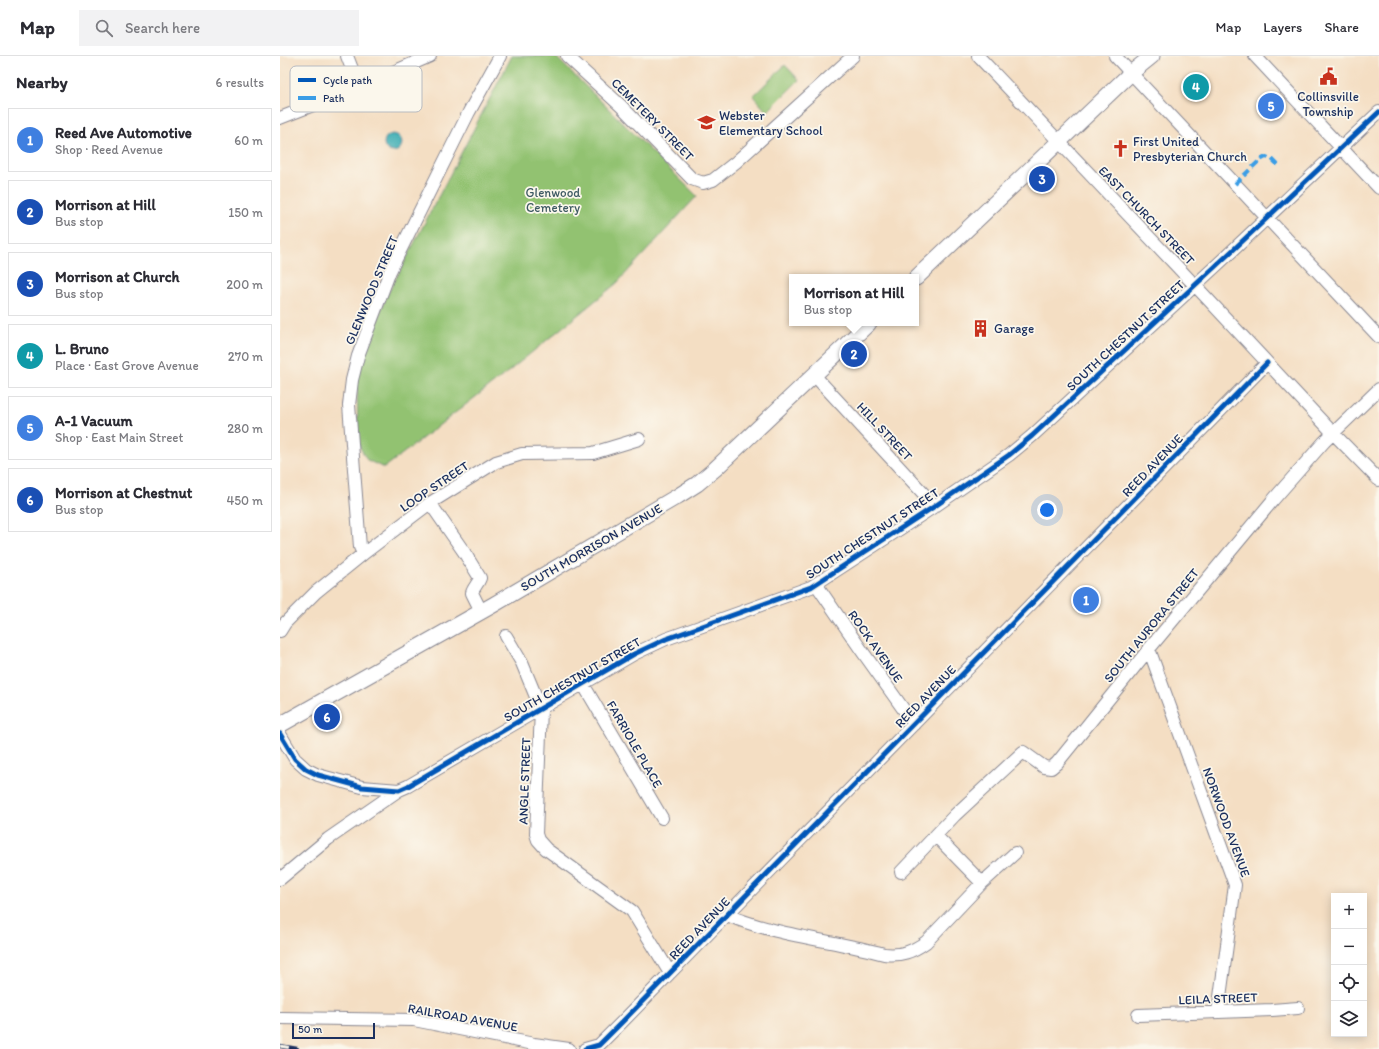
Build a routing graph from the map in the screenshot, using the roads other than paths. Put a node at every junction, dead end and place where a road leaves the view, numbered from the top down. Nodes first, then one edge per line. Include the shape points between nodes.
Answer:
1 (347, 56) edge
2 (430, 56) edge
3 (500, 56) edge
4 (567, 56) edge
5 (853, 56) edge
6 (978, 56) edge
7 (1115, 56) edge
8 (1152, 56) edge
9 (1255, 56) edge
10 (351, 66) edge
11 (406, 66) edge
12 (1131, 73) junction
13 (295, 112) edge
14 (1379, 112) edge
15 (280, 118) edge
16 (1059, 142) junction
17 (1342, 148) junction
18 (1379, 188) edge
19 (1267, 218) junction
20 (919, 275) edge
21 (1195, 285) junction
22 (865, 326) edge
23 (1379, 337) edge
24 (1267, 363) junction
25 (814, 375) junction
26 (1379, 389) edge
27 (1333, 433) junction
28 (639, 439) dead end
29 (1379, 480) edge
30 (430, 503) junction
31 (935, 506) junction
32 (363, 554) junction
33 (816, 584) junction
34 (481, 611) junction
35 (280, 631) edge
36 (506, 636) dead end
37 (1149, 649) junction
38 (583, 684) junction
39 (541, 709) junction
40 (914, 724) junction
41 (280, 725) edge
42 (280, 734) edge
43 (399, 790) junction
44 (662, 818) dead end
45 (936, 836) junction
46 (1015, 853) dead end
47 (901, 872) dead end
48 (280, 879) edge
49 (982, 883) junction
50 (727, 915) junction
51 (670, 973) junction
52 (1298, 1008) dead end
53 (1218, 1012) junction
54 (1138, 1015) dead end
55 (280, 1018) edge
56 (570, 1049) edge
57 (585, 1049) edge

1 - 10 street
2 - 11 street
3 - 32 street, GLENWOOD STREET via 390,272 358,356 349,405 360,547
4 - 5 street, CEMETERY STREET via 621,106 692,179 703,183 713,180 736,162
6 - 16 street, EAST CHURCH STREET
7 - 12 street
8 - 12 main road
9 - 17 street
12 - 16 main road
12 - 19 street
13 - 15 street
14 - 17 street, SOUTH CHESTNUT STREET
16 - 20 main road
16 - 21 street, EAST CHURCH STREET
17 - 18 street
17 - 19 street, SOUTH CHESTNUT STREET
19 - 21 street, SOUTH CHESTNUT STREET
19 - 23 street
21 - 24 street, EAST CHURCH STREET
21 - 31 street, SOUTH CHESTNUT STREET via 1028,440
22 - 25 main road, SOUTH MORRISON AVENUE
24 - 27 street, EAST CHURCH STREET
24 - 40 street, REED AVENUE
25 - 31 street, HILL STREET
25 - 34 main road, SOUTH MORRISON AVENUE via 697,484
26 - 27 street, SOUTH AURORA STREET
27 - 29 street, EAST CHURCH STREET
27 - 37 street, SOUTH AURORA STREET via 1273,500
28 - 30 street, LOOP STREET via 593,453 522,454 496,462
30 - 32 street, LOOP STREET
30 - 34 street via 480,578 472,593
31 - 33 street, SOUTH CHESTNUT STREET
32 - 35 street, LOOP STREET via 316,592
33 - 38 street, SOUTH CHESTNUT STREET via 666,639 634,654
33 - 40 street, ROCK AVENUE
34 - 41 main road, SOUTH MORRISON AVENUE
36 - 39 street, ANGLE STREET via 522,663
37 - 45 street, SOUTH AURORA STREET via 1057,763 1051,768 1044,767 1023,752
37 - 53 street, NORWOOD AVENUE via 1236,885
38 - 39 street, SOUTH CHESTNUT STREET
38 - 44 street, FARRIOLE PLACE
39 - 43 street, SOUTH CHESTNUT STREET
39 - 51 street, ANGLE STREET via 536,834 538,840 546,849 632,911
40 - 50 street, REED AVENUE
42 - 43 street via 295,759 318,775 362,787
43 - 48 street, SOUTH CHESTNUT STREET via 328,839
45 - 47 street, SOUTH AURORA STREET
45 - 49 street
46 - 49 street
49 - 50 street via 926,942 916,949 894,955 777,930
50 - 51 street, REED AVENUE
51 - 57 street, REED AVENUE via 599,1045
52 - 53 street, LEILA STREET
53 - 54 street, LEILA STREET
55 - 56 street, RAILROAD AVENUE via 414,1020

